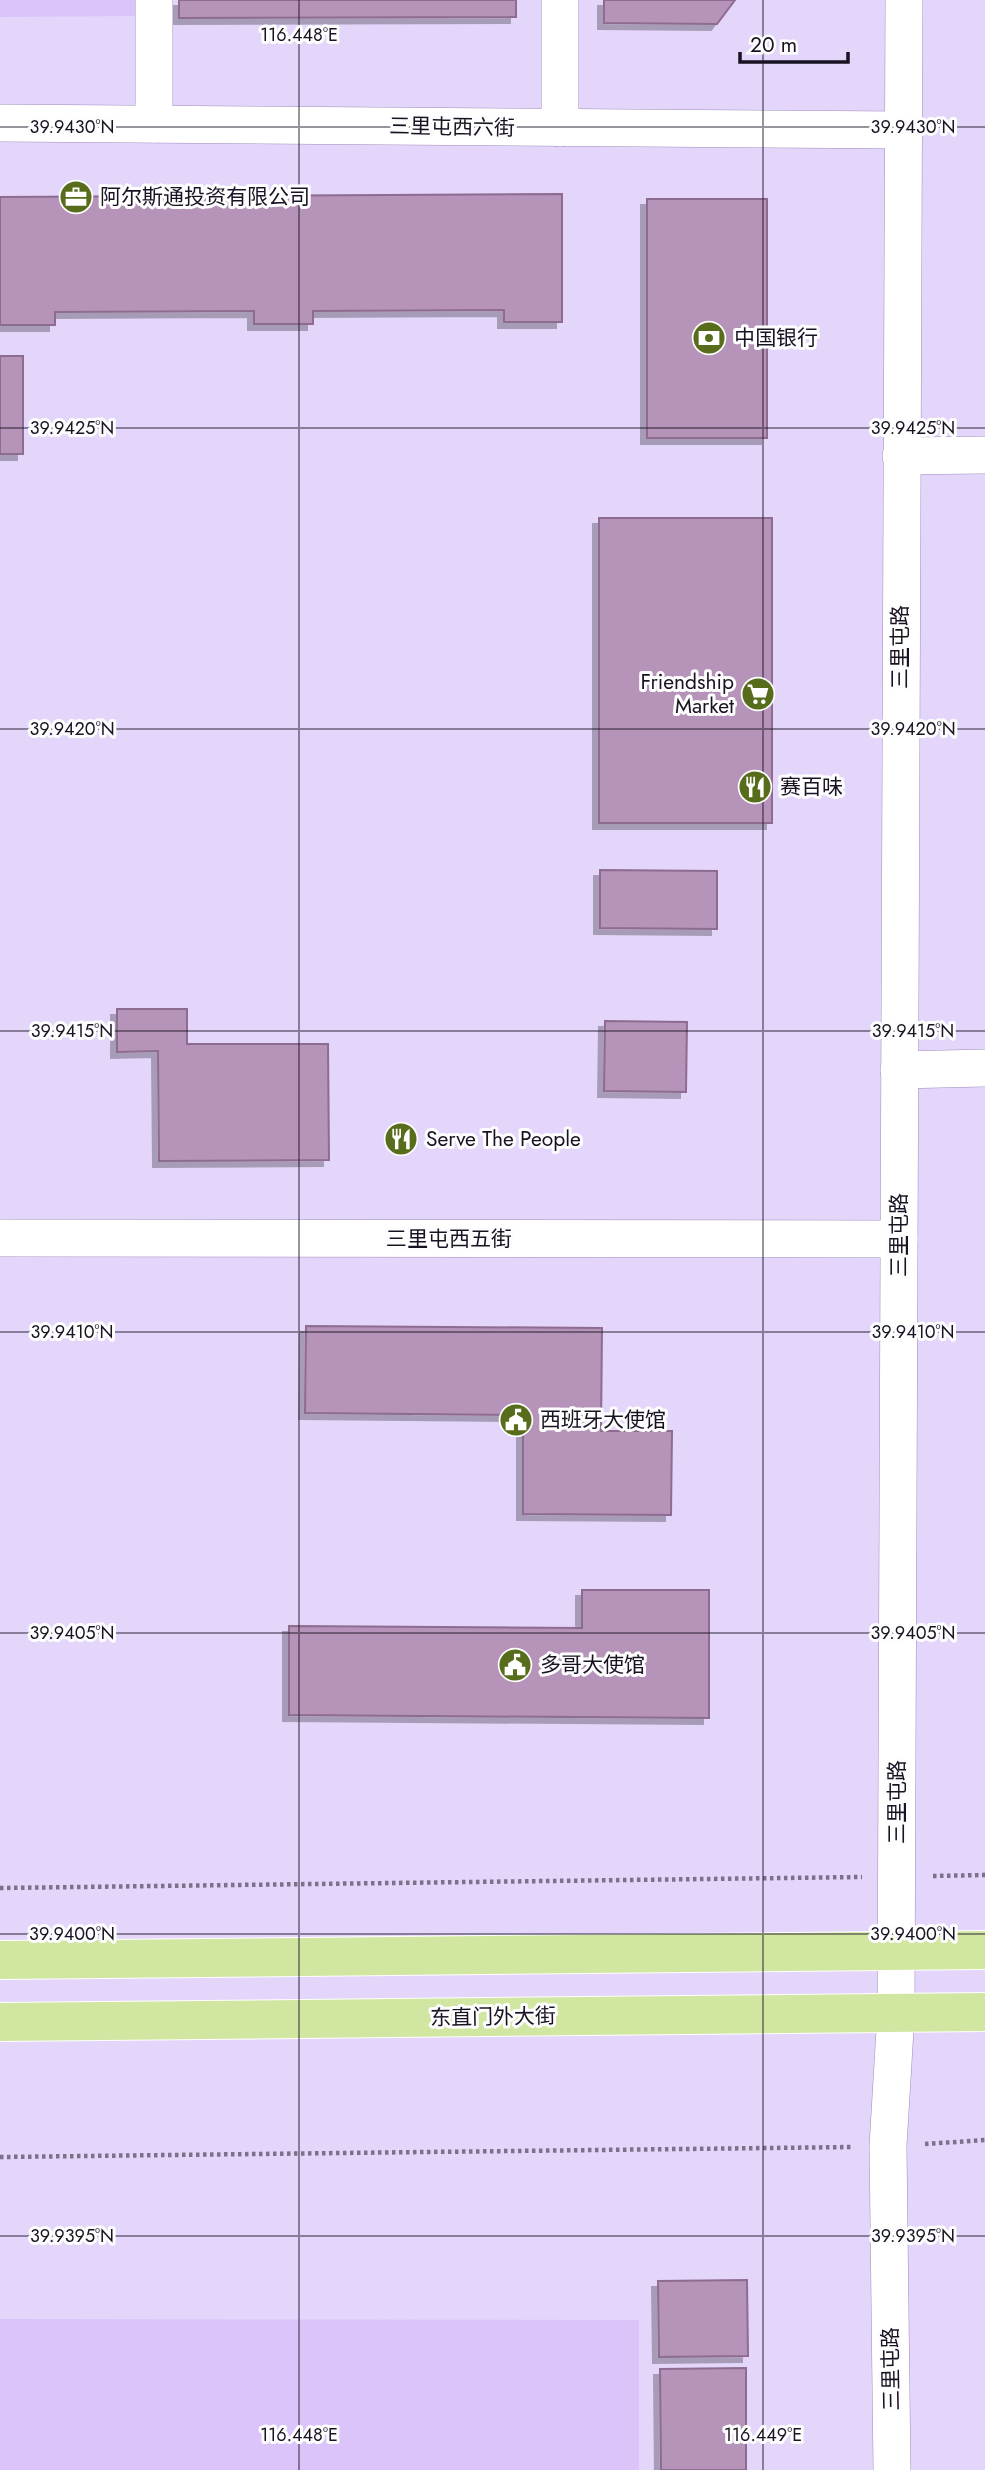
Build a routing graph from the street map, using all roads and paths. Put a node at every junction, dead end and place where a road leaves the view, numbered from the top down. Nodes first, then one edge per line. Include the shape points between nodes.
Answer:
1 (154, 0) edge
2 (560, 0) edge
3 (904, 0) edge
4 (0, 123) edge
5 (154, 124) junction
6 (560, 128) junction
7 (904, 130) junction
8 (985, 455) edge
9 (901, 456) junction
10 (985, 1068) edge
11 (899, 1070) junction
12 (0, 1238) edge
13 (899, 1239) junction
14 (985, 1875) edge
15 (896, 1877) junction
16 (0, 1888) edge
17 (985, 1950) edge
18 (896, 1951) junction
19 (0, 1961) edge
20 (985, 2012) edge
21 (896, 2013) junction
22 (0, 2022) edge
23 (985, 2140) edge
24 (888, 2146) junction
25 (0, 2157) edge
26 (892, 2470) edge

1 - 5 street
2 - 6 street
3 - 7 street, 三里屯路
4 - 5 street, 三里屯西六街
5 - 6 street, 三里屯西六街
6 - 7 street, 三里屯西六街
7 - 9 street, 三里屯路
8 - 9 street
9 - 11 street, 三里屯路
10 - 11 street
11 - 13 street, 三里屯路
12 - 13 street, 三里屯西五街
13 - 15 street, 三里屯路
14 - 15 path
15 - 16 path
15 - 18 street, 三里屯路
17 - 18 main road
18 - 19 main road
18 - 21 street, 三里屯路
20 - 21 main road, 东直门外大街
21 - 22 main road, 东直门外大街
21 - 24 street, 三里屯路
23 - 24 path
24 - 25 path
24 - 26 street, 三里屯路

